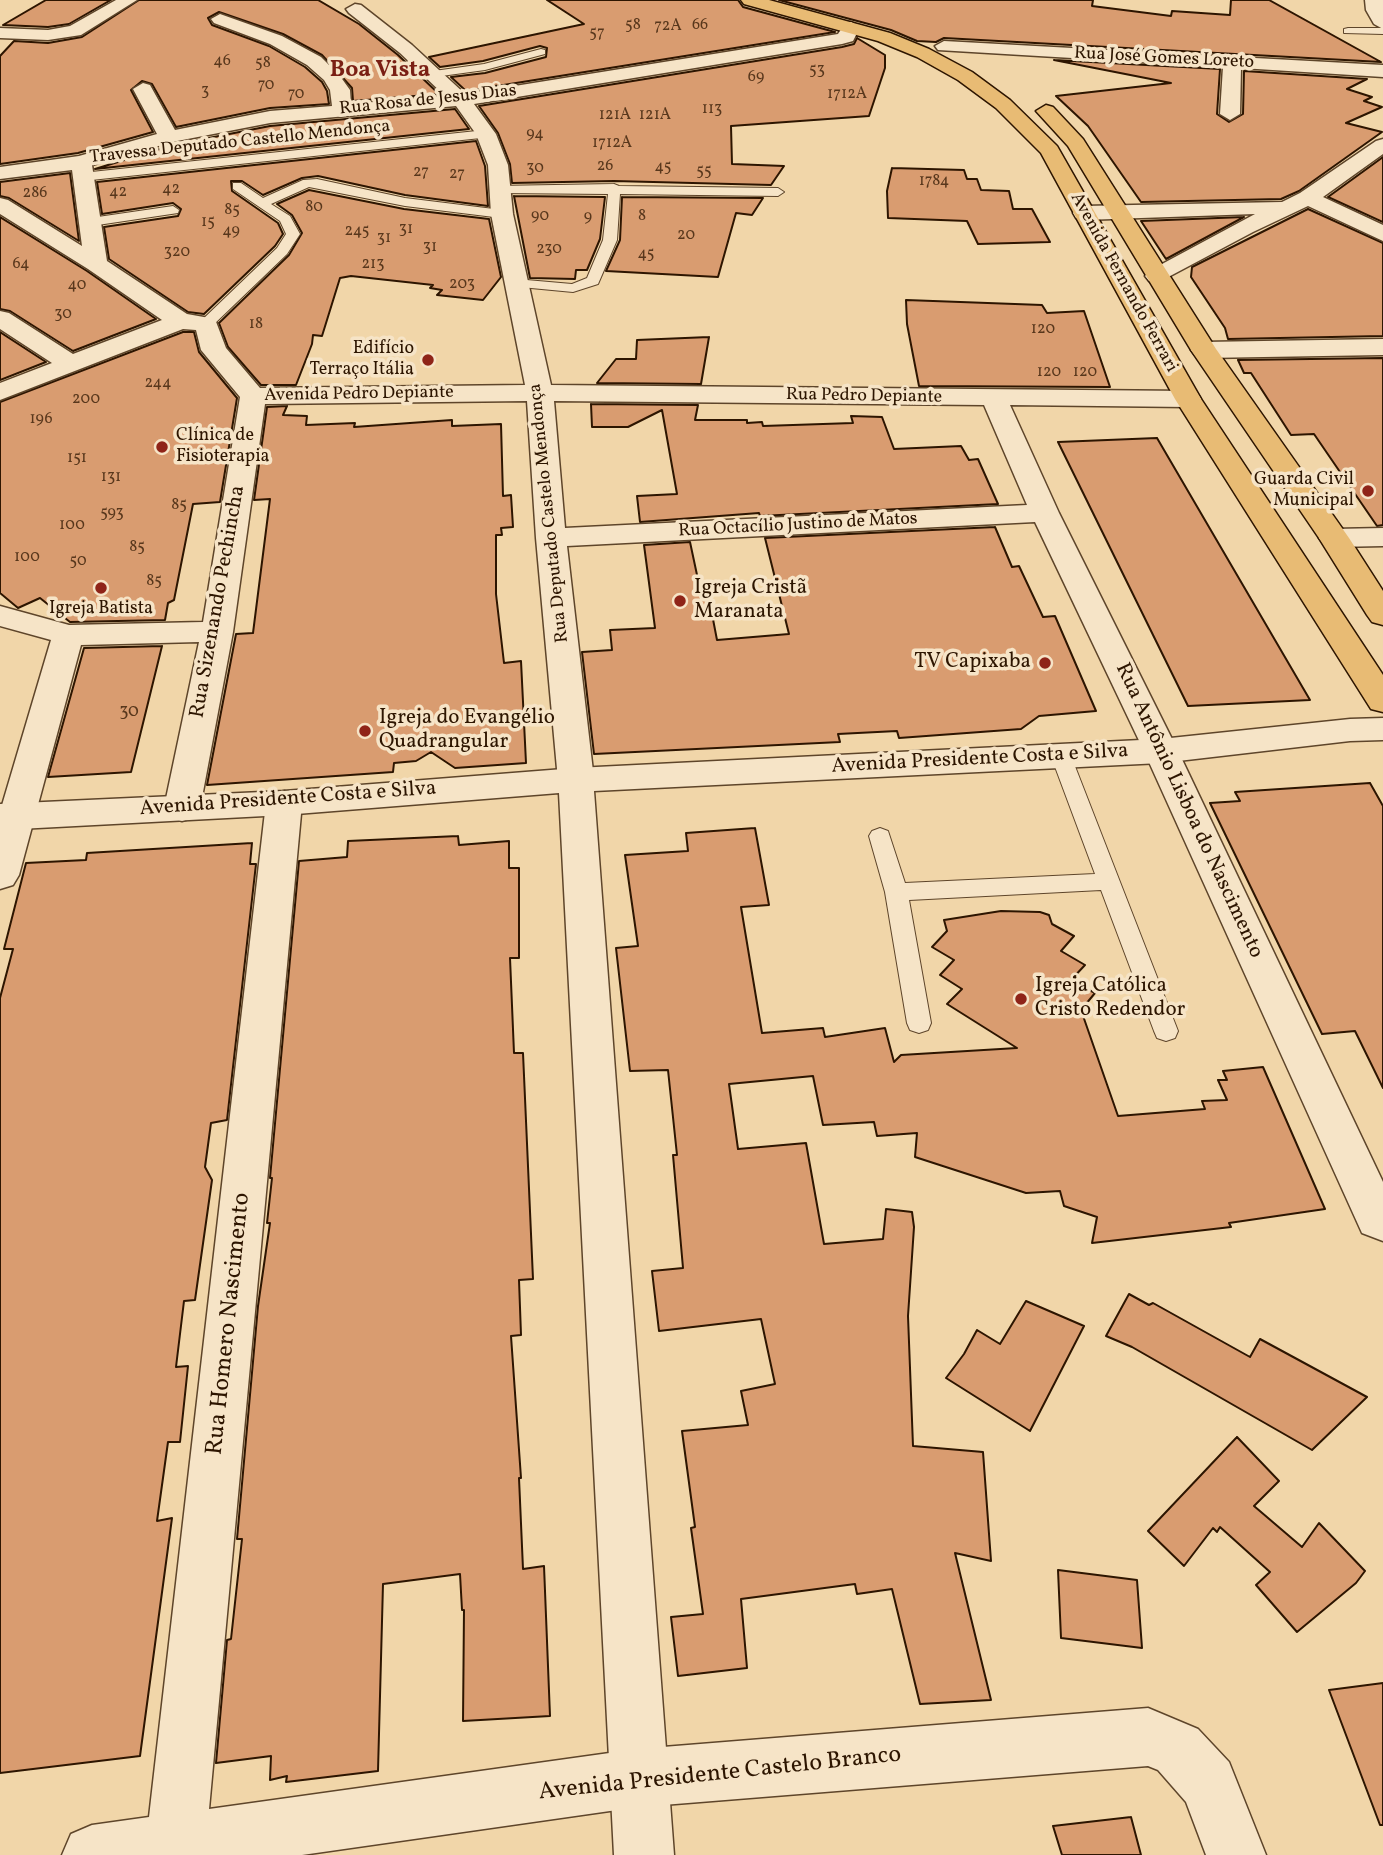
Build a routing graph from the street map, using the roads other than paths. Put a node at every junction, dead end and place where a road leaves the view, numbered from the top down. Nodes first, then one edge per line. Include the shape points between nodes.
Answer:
1 (128, 0) edge
2 (750, 0) edge
3 (794, 0) edge
4 (1374, 0) edge
5 (355, 9) dead end
6 (220, 19) dead end
7 (1383, 24) edge
8 (851, 27) junction
9 (1348, 31) dead end
10 (1383, 31) edge
11 (0, 33) edge
12 (944, 46) junction
13 (541, 52) dead end
14 (1232, 63) junction
15 (985, 67) dead end
16 (1383, 71) edge
17 (434, 74) junction
18 (143, 89) dead end
19 (1027, 94) dead end
20 (461, 100) junction
21 (342, 109) junction
22 (1230, 114) dead end
23 (486, 134) junction
24 (169, 137) junction
25 (1383, 145) edge
26 (81, 169) junction
27 (0, 173) edge
28 (237, 186) dead end
29 (614, 188) junction
30 (500, 189) junction
31 (778, 192) dead end
32 (1298, 202) junction
33 (262, 203) junction
34 (0, 205) edge
35 (1224, 208) junction
36 (173, 210) dead end
37 (1383, 211) edge
38 (1120, 212) junction
39 (1084, 213) junction
40 (502, 214) junction
41 (91, 222) junction
42 (1245, 227) junction
43 (1383, 234) edge
44 (96, 264) junction
45 (1157, 276) junction
46 (515, 283) junction
47 (0, 318) edge
48 (180, 321) junction
49 (206, 324) junction
50 (1383, 347) edge
51 (1204, 350) junction
52 (71, 364) junction
53 (0, 392) edge
54 (540, 393) junction
55 (253, 396) junction
56 (994, 398) junction
57 (1188, 398) junction
58 (1045, 513) junction
59 (1383, 537) edge
60 (551, 538) junction
61 (1335, 538) junction
62 (1383, 615) edge
63 (0, 616) edge
64 (217, 632) junction
65 (68, 635) junction
66 (1383, 701) edge
67 (1383, 729) edge
68 (1161, 751) junction
69 (1061, 756) junction
70 (576, 780) junction
71 (284, 803) junction
72 (182, 807) junction
73 (8, 817) edge
74 (880, 836) dead end
75 (0, 875) edge
76 (1109, 881) junction
77 (896, 892) junction
78 (919, 1023) dead end
79 (1166, 1031) dead end
80 (1383, 1221) edge
81 (638, 1778) junction
82 (176, 1845) junction
83 (92, 1855) edge
84 (644, 1855) edge
85 (1236, 1855) edge

1 - 11 street via 75,30 48,35
2 - 8 main road, Avenida Fernando Ferrari
3 - 12 main road
4 - 7 street
5 - 17 street, Rua Deputado Castelo Mendonça
6 - 21 street via 276,40 314,61 340,90
8 - 20 street, Rua Rosa de Jesus Dias via 842,39
8 - 39 main road, Avenida Fernando Ferrari via 923,53 1003,104 1050,150
9 - 10 lane
12 - 14 street, Rua José Gomes Loreto
12 - 15 main road
13 - 17 lane
14 - 16 street, Rua José Gomes Loreto
14 - 22 street
17 - 20 street, Rua Deputado Castelo Mendonça
18 - 24 street
19 - 38 main road, Avenida Fernando Ferrari via 1076,144
20 - 21 street, Rua Rosa de Jesus Dias
20 - 23 street, Rua Deputado Castelo Mendonça
21 - 24 street, Rua Rosa de Jesus Dias via 270,117
23 - 26 lane, Travessa Deputado Castello Mendonça
23 - 30 street, Rua Deputado Castelo Mendonça via 498,165
24 - 26 street, Rua Rosa de Jesus Dias
25 - 32 street
26 - 27 street, Rua Rosa de Jesus Dias
26 - 41 street
28 - 33 lane
29 - 30 lane
29 - 31 lane
29 - 46 lane via 610,240 593,281 573,288
30 - 40 street, Rua Deputado Castelo Mendonça
32 - 35 street
32 - 37 street
32 - 42 street
32 - 43 street
33 - 40 lane via 317,183 405,202
33 - 49 lane via 285,219 293,234 290,242
34 - 44 street
35 - 38 street
35 - 42 street
36 - 41 lane
38 - 39 street
38 - 45 main road, Avenida Fernando Ferrari
39 - 57 main road, Avenida Fernando Ferrari
40 - 46 street, Rua Deputado Castelo Mendonça
41 - 44 street
42 - 45 street
44 - 48 street
45 - 51 main road, Avenida Fernando Ferrari
46 - 54 street, Rua Deputado Castelo Mendonça
47 - 52 street
48 - 49 street
48 - 52 street
49 - 55 street, Avenida Pedro Depiante via 214,350
50 - 51 street
51 - 61 main road, Avenida Fernando Ferrari
52 - 53 street
54 - 55 street, Avenida Pedro Depiante
54 - 56 street, Rua Pedro Depiante
54 - 60 street, Rua Deputado Castelo Mendonça
55 - 64 street, Rua Sizenando Pechincha
56 - 57 street, Rua Pedro Depiante
56 - 58 street, Rua Antônio Lisboa do Nascimento
57 - 66 main road, Avenida Fernando Ferrari
58 - 60 street, Rua Octacílio Justino de Matos
58 - 68 street, Rua Antônio Lisboa do Nascimento
59 - 61 street
60 - 70 street, Rua Deputado Castelo Mendonça
61 - 62 main road, Avenida Fernando Ferrari
63 - 65 street
64 - 65 street
64 - 72 street, Rua Sizenando Pechincha
65 - 73 street
67 - 68 street, Avenida Presidente Costa e Silva
68 - 69 street, Avenida Presidente Costa e Silva
68 - 80 street, Rua Antônio Lisboa do Nascimento via 1378,1219
69 - 70 street, Avenida Presidente Costa e Silva
69 - 76 lane
70 - 71 street, Avenida Presidente Costa e Silva
70 - 81 street
71 - 72 street, Avenida Presidente Costa e Silva
71 - 82 street, Rua Homero Nascimento
72 - 73 street, Avenida Presidente Costa e Silva
73 - 75 street
74 - 77 lane
76 - 77 lane
76 - 79 lane
77 - 78 lane
81 - 82 street, Avenida Presidente Castelo Branco
81 - 84 street
81 - 85 street, Avenida Presidente Castelo Branco via 1148,1737 1178,1749 1208,1783
82 - 83 street, Avenida Presidente Castelo Branco

